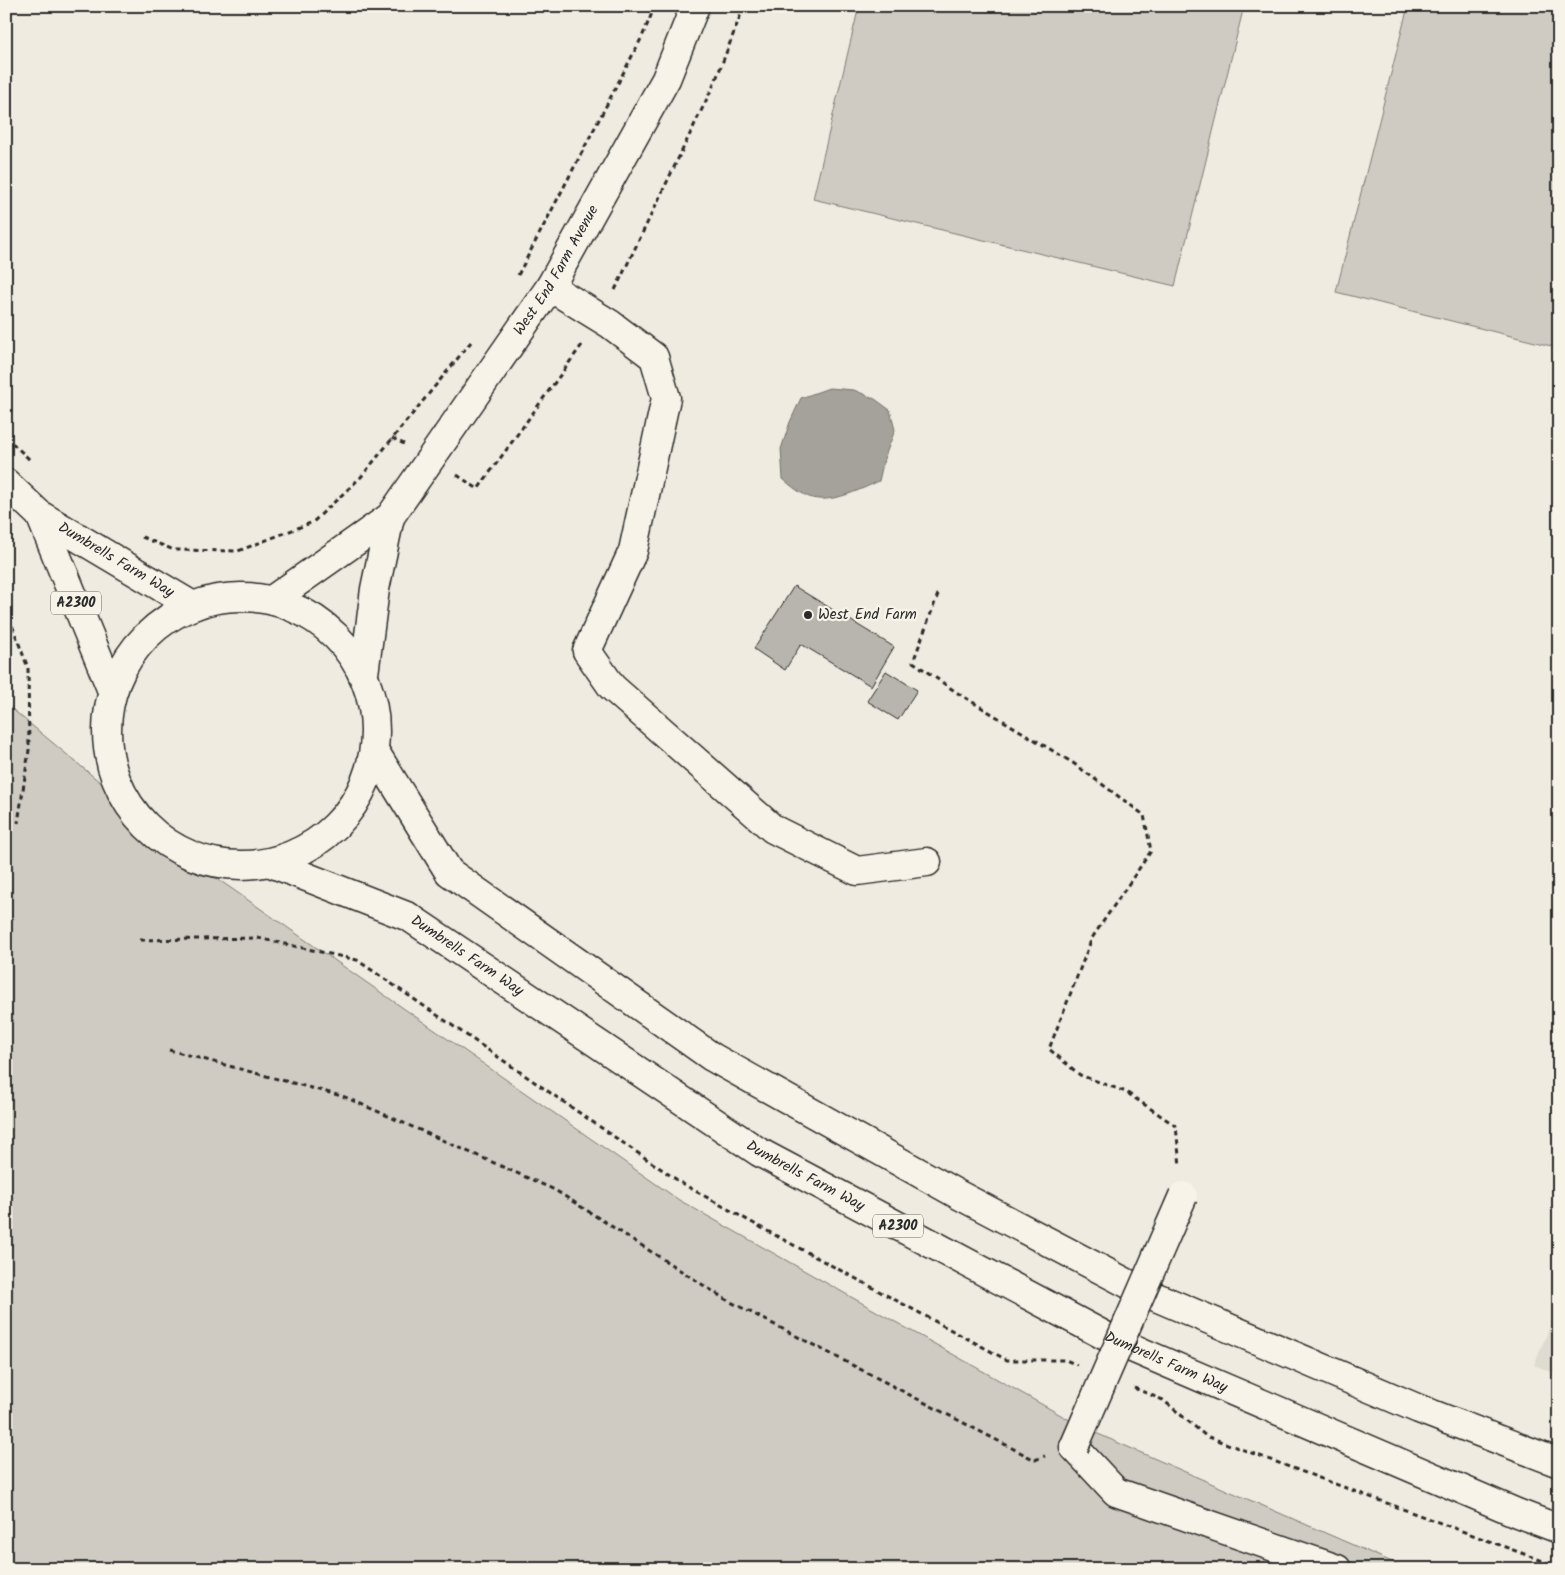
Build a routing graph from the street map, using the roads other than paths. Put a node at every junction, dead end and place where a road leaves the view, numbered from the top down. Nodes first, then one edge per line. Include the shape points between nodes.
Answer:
1 (695, 6) edge
2 (550, 288) junction
3 (6, 482) edge
4 (40, 515) junction
5 (390, 517) junction
6 (272, 600) junction
7 (193, 606) junction
8 (364, 674) junction
9 (112, 691) junction
10 (375, 752) junction
11 (927, 862) dead end
12 (271, 863) junction
13 (1183, 1196) road end
14 (1559, 1463) edge
15 (1559, 1529) edge
16 (1337, 1569) edge

1 - 2 main road, West End Farm Avenue via 666,79
2 - 5 main road, West End Farm Avenue
2 - 11 main road via 610,324 654,357 666,398 633,552 587,651 612,686 772,829 857,872
3 - 4 main road, Dumbrells Farm Way / A2300
4 - 7 main road, Dumbrells Farm Way / A2300
4 - 9 main road, Dumbrells Farm Way / A2300
5 - 6 main road, West End Farm Avenue
5 - 8 main road, West End Farm Avenue via 375,589
6 - 7 main road via 232,596
6 - 8 main road via 310,615 341,640
7 - 9 main road via 158,625 130,654
8 - 10 main road via 375,712
9 - 12 main road via 106,730 112,771 129,807 156,836 191,857 230,866
10 - 12 main road via 363,791 340,824 308,849
10 - 14 main road via 449,872 712,1057 959,1196 1142,1291 1419,1408
12 - 15 main road, Dumbrells Farm Way / A2300 via 409,917 759,1152 1111,1339
13 - 16 main road, bridge via 1074,1447 1116,1492

